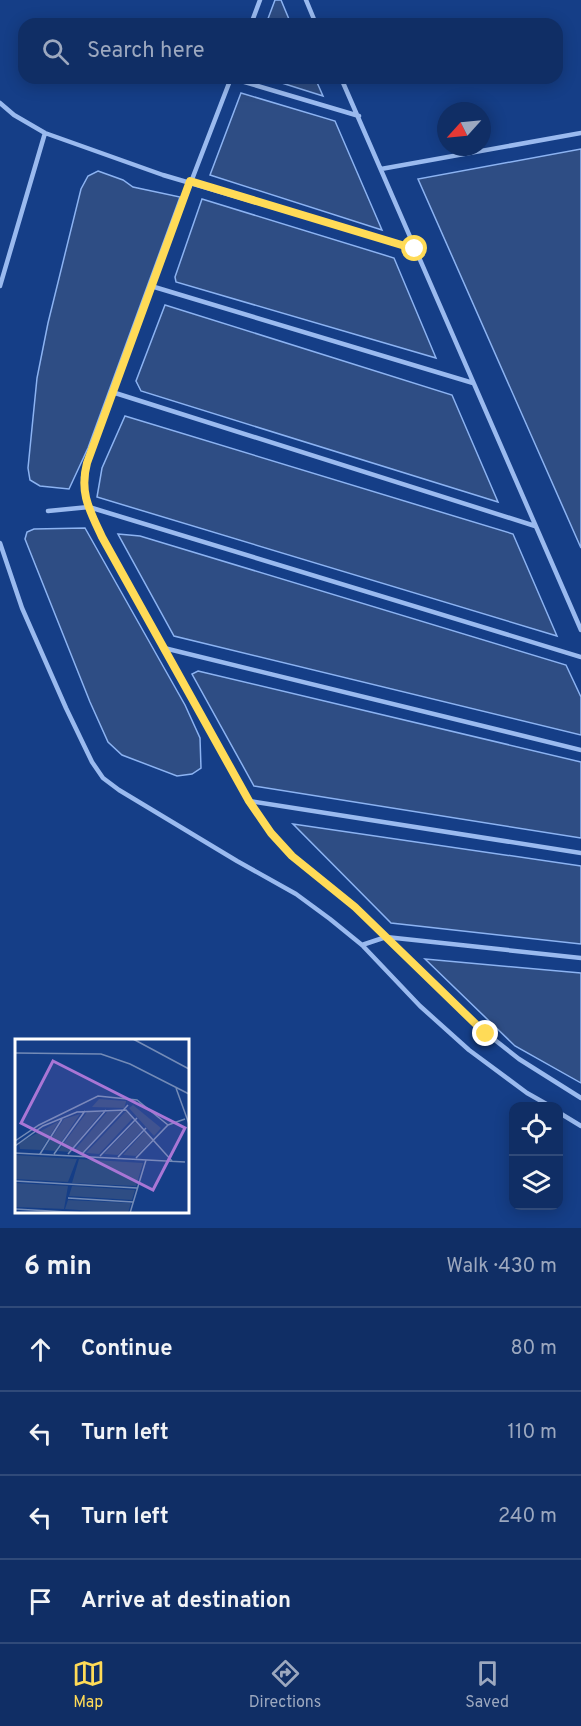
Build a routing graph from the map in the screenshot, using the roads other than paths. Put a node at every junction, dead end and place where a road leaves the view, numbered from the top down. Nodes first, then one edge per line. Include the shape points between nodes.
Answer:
1 (260, 0) edge
2 (306, 0) edge
3 (253, 18) edge
4 (314, 18) edge
5 (229, 84) edge
6 (251, 84) edge
7 (344, 84) edge
8 (0, 103) edge
9 (359, 116) junction
10 (45, 133) junction
11 (581, 134) edge
12 (381, 169) junction
13 (190, 181) junction
14 (415, 249) junction
15 (0, 286) edge
16 (151, 286) junction
17 (473, 383) junction
18 (112, 392) junction
19 (88, 507) junction
20 (48, 510) dead end
21 (535, 526) junction
22 (0, 543) edge
23 (581, 630) edge
24 (164, 648) junction
25 (581, 657) edge
26 (581, 750) edge
27 (249, 801) junction
28 (581, 853) edge
29 (386, 937) junction
30 (362, 945) junction
31 (581, 958) edge
32 (581, 1098) edge
33 (543, 1102) edge
34 (563, 1115) edge
35 (581, 1126) edge

1 - 3 lane
2 - 4 lane
5 - 13 lane
6 - 9 lane
7 - 9 lane
8 - 10 lane
9 - 12 lane
10 - 13 lane
10 - 15 lane
11 - 12 lane
12 - 14 lane
13 - 14 lane
13 - 16 lane
14 - 17 lane
16 - 17 lane
16 - 18 lane
17 - 21 lane
18 - 19 lane via 83,477
18 - 21 lane
19 - 20 lane
19 - 24 lane
19 - 25 lane
21 - 23 lane
22 - 30 lane via 22,608 66,708 103,778 296,894
24 - 26 lane
24 - 27 lane
27 - 28 lane
27 - 29 lane via 292,856
29 - 30 lane
29 - 31 lane
29 - 32 lane via 486,1034
30 - 33 lane via 469,1050
34 - 35 lane

